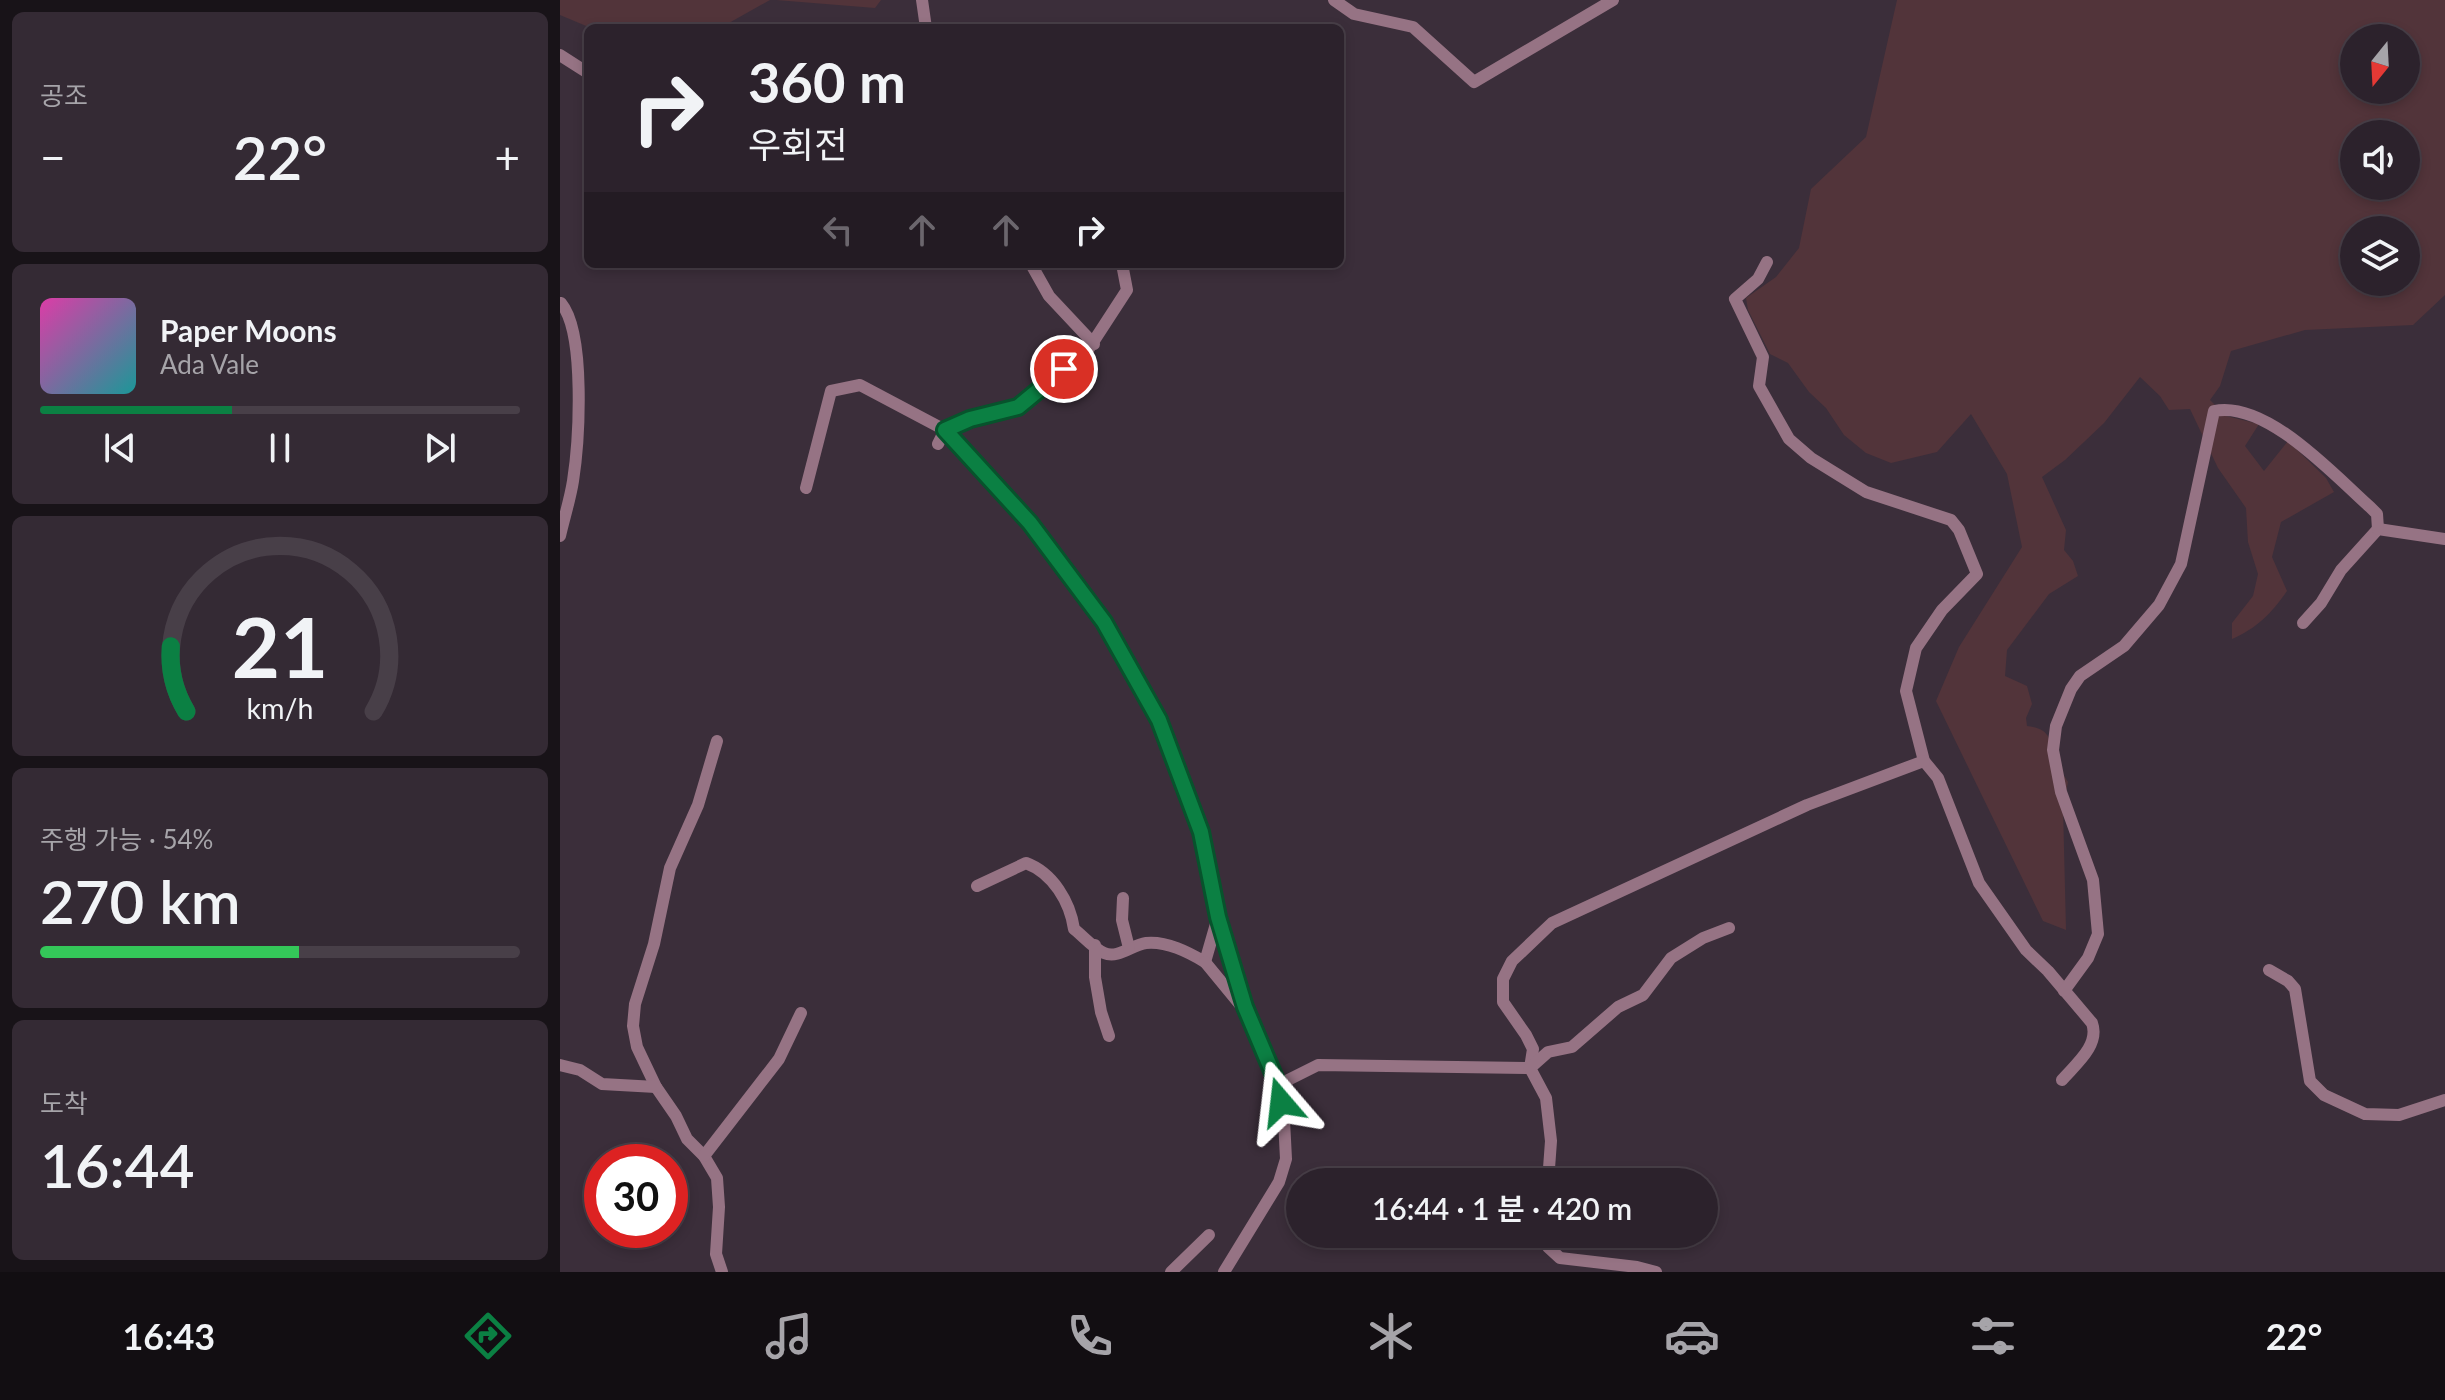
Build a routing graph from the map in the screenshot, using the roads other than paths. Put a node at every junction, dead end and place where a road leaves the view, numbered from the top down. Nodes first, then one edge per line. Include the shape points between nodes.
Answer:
1 (922, 0) edge
2 (1334, 0) edge
3 (1613, 0) edge
4 (925, 24) edge
5 (560, 55) edge
6 (584, 70) edge
7 (1767, 262) dead end
8 (1033, 268) edge
9 (1123, 268) edge
10 (561, 303) edge
11 (1094, 344) junction
12 (945, 430) junction
13 (938, 444) dead end
14 (806, 488) dead end
15 (2378, 529) junction
16 (560, 536) edge
17 (2445, 539) edge
18 (2303, 623) dead end
19 (717, 741) dead end
20 (1924, 761) junction
21 (977, 886) dead end
22 (1123, 898) dead end
23 (1218, 917) junction
24 (1729, 928) dead end
25 (1095, 945) junction
26 (1129, 948) junction
27 (1205, 962) junction
28 (2269, 970) dead end
29 (2064, 991) junction
30 (801, 1013) dead end
31 (1249, 1016) junction
32 (1109, 1036) dead end
33 (560, 1065) edge
34 (1530, 1068) junction
35 (2062, 1080) dead end
36 (1278, 1085) junction
37 (656, 1087) junction
38 (2445, 1100) edge
39 (704, 1156) junction
40 (1549, 1168) edge
41 (1209, 1235) dead end
42 (1549, 1248) edge
43 (1186, 1267) edge
44 (722, 1272) edge
45 (1171, 1272) edge
46 (1224, 1272) edge
47 (1656, 1272) edge

1 - 4 street
2 - 3 street via 1354,14 1413,27 1474,82
5 - 6 street
7 - 20 street via 1758,279 1735,299 1763,357 1759,386 1789,439 1866,492 1951,520 1977,574 1942,610 1916,648 1906,691
8 - 11 street via 1049,296
9 - 11 street via 1127,290
10 - 16 street via 568,311 578,365 573,481
11 - 12 street via 1018,407
12 - 13 street
12 - 14 street via 860,385 831,391
12 - 23 street via 1030,523 1104,622 1159,720 1201,832
15 - 17 street
15 - 18 street
15 - 29 street via 2377,514 2370,507 2267,420 2244,411 2214,411 2181,564 2159,605 2124,646 2080,676 2056,726 2053,750 2061,792 2093,880 2098,934
19 - 37 street via 698,805 670,868 635,1004 637,1047
20 - 29 street via 1938,778 1979,883 2026,950
20 - 34 street via 1807,805 1552,923 1512,961 1503,979 1503,1002 1533,1049
21 - 25 street via 1026,863 1039,868 1071,910 1074,929
22 - 26 street
23 - 27 street
23 - 31 street
24 - 34 street via 1671,958 1643,995 1618,1007 1572,1047 1548,1052
25 - 26 street via 1105,953
25 - 32 street via 1095,977
26 - 27 street via 1159,943
27 - 31 street
28 - 38 street via 2295,989 2310,1081 2324,1095 2365,1114 2399,1115
29 - 35 street via 2095,1032 2093,1043
30 - 39 street via 779,1059
31 - 36 street
33 - 37 street via 602,1084
34 - 36 street via 1318,1065
34 - 40 street via 1546,1098
36 - 46 street via 1286,1159 1279,1182
37 - 39 street via 687,1139
39 - 44 street via 717,1178 716,1254
41 - 43 street
42 - 47 street via 1560,1258
43 - 45 street

